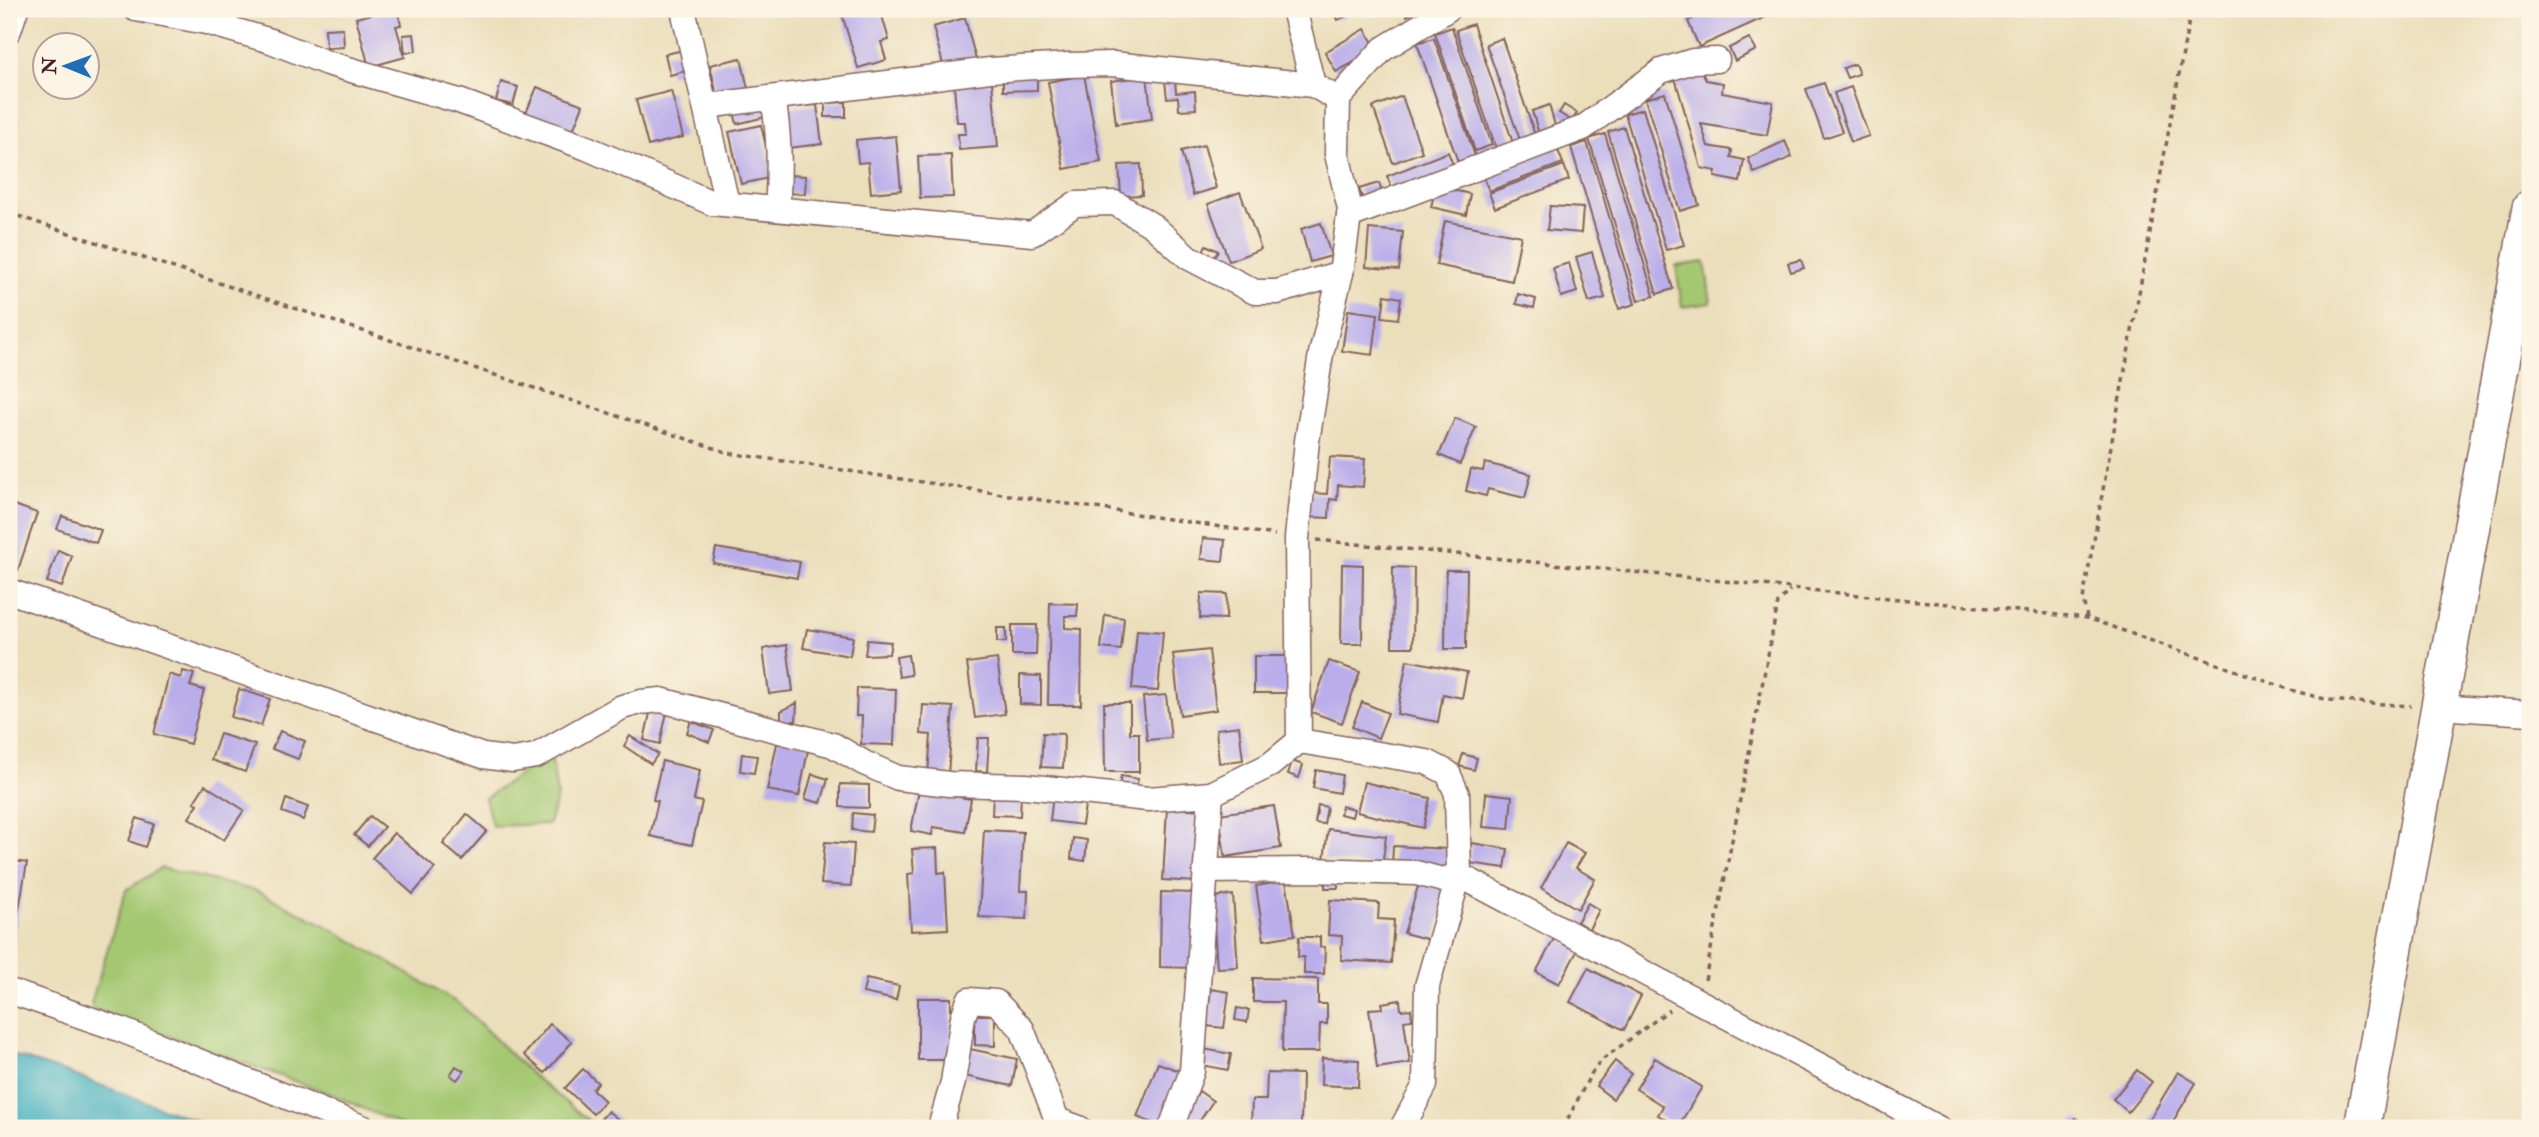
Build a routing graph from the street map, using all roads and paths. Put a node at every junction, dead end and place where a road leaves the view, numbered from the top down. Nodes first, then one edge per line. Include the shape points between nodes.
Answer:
1 (16, 9) edge
2 (136, 9) edge
3 (683, 9) edge
4 (1294, 9) edge
5 (1448, 9) edge
6 (2192, 9) edge
7 (9, 30) edge
8 (1717, 60) dead end
9 (1313, 85) junction
10 (773, 98) junction
11 (1338, 99) junction
12 (706, 106) junction
13 (727, 204) junction
14 (2530, 208) edge
15 (777, 209) junction
16 (9, 213) edge
17 (1349, 216) junction
18 (1341, 273) junction
19 (1297, 538) junction
20 (1791, 589) junction
21 (9, 591) edge
22 (2087, 618) junction
23 (2438, 707) junction
24 (2530, 713) edge
25 (1298, 741) junction
26 (1211, 794) junction
27 (1205, 871) junction
28 (1459, 875) junction
29 (9, 991) edge
30 (1693, 998) junction
31 (364, 1128) edge
32 (940, 1128) edge
33 (1079, 1128) edge
34 (1171, 1128) edge
35 (1402, 1128) edge
36 (1563, 1128) edge
37 (1938, 1128) edge
38 (2362, 1128) edge

1 - 7 street
2 - 13 street via 206,22 459,101 587,148 712,203
3 - 12 street
4 - 9 street
5 - 11 street via 1383,49
6 - 22 path via 2083,599
8 - 17 street via 1693,61 1661,71 1583,128
9 - 10 street via 1113,64 1068,65 990,70
9 - 11 street
10 - 12 street
10 - 15 street via 780,159
11 - 17 street via 1337,154
12 - 13 street
13 - 15 street
14 - 23 street
15 - 18 street via 1032,234 1075,204 1115,203 1153,226 1188,257 1255,292 1277,292
16 - 19 path via 729,453
17 - 18 street
18 - 19 street via 1319,367
19 - 20 path
19 - 25 street
20 - 22 path
20 - 30 path via 1778,603
21 - 26 street via 483,756 536,757 622,708 661,700 834,745 898,778 1148,799
22 - 23 path via 2328,701
23 - 24 street
23 - 38 street
25 - 26 street via 1270,765
25 - 28 street via 1427,762 1448,773 1457,794
26 - 27 street
27 - 28 street via 1416,873 1443,880
27 - 34 street via 1192,1072
28 - 30 street
28 - 35 street via 1427,986 1426,1084
29 - 31 street via 119,1029
30 - 36 path via 1675,1005 1602,1060
30 - 37 street
32 - 33 street via 969,1000 996,1002 1022,1029 1057,1120

